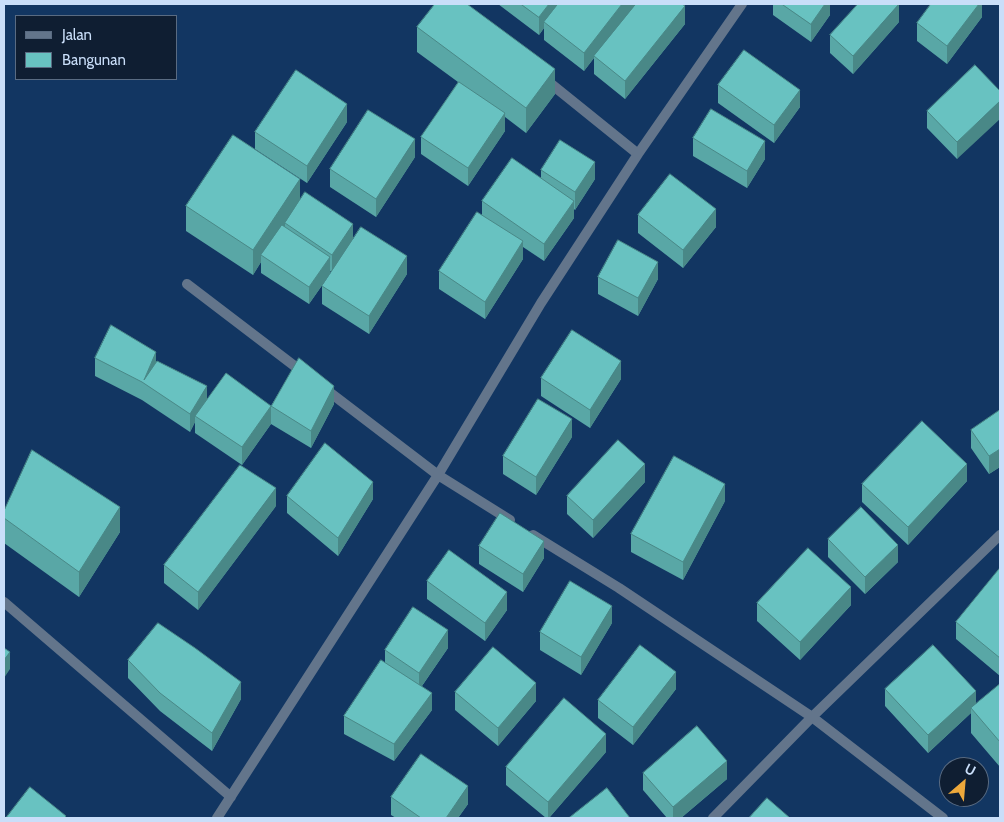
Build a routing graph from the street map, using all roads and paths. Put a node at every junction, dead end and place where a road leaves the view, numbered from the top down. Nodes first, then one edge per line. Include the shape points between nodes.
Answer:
1 (742, 4) edge
2 (538, 72) edge
3 (638, 154) junction
4 (187, 284) dead end
5 (438, 475) junction
6 (1000, 535) edge
7 (4, 602) edge
8 (812, 717) junction
9 (231, 798) junction
10 (217, 818) edge
11 (713, 818) edge
12 (943, 818) edge

1 - 3 street
2 - 3 street
3 - 5 street via 541,303
4 - 5 street
5 - 8 street via 619,588
5 - 9 street
6 - 8 street
7 - 9 street
8 - 11 street
8 - 12 street
9 - 10 street

